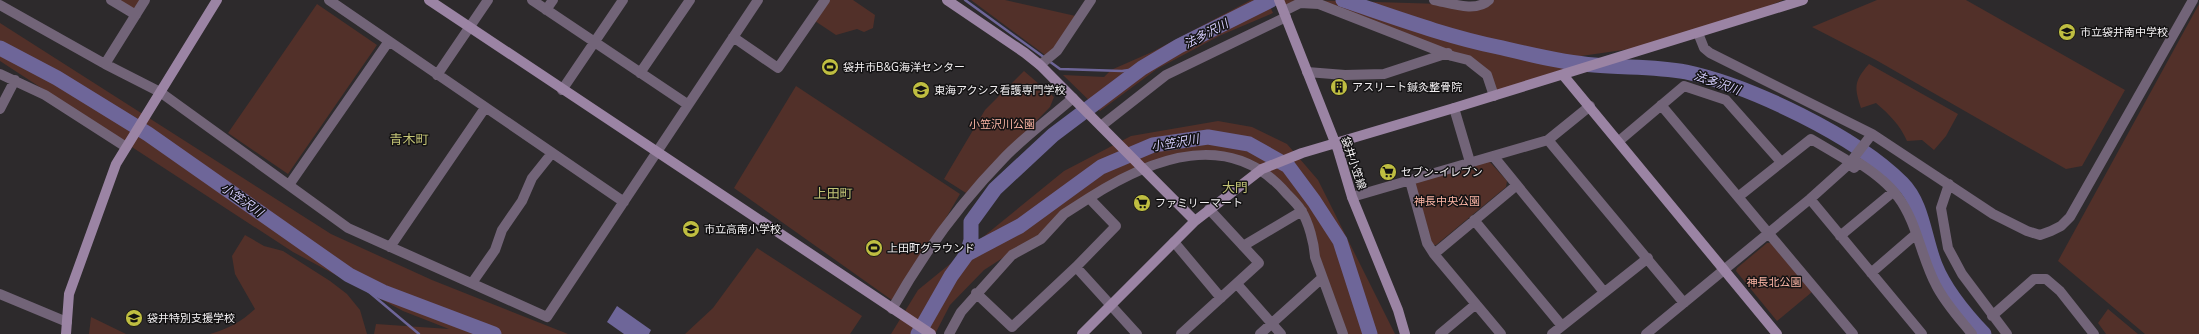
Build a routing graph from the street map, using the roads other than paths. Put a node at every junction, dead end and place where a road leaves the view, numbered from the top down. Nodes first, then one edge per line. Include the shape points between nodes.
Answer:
1 (111, 0) edge
2 (146, 0) edge
3 (217, 0) edge
4 (329, 0) edge
5 (429, 0) edge
6 (488, 0) edge
7 (532, 0) edge
8 (553, 0) edge
9 (623, 0) edge
10 (690, 0) edge
11 (758, 0) edge
12 (825, 0) edge
13 (947, 0) edge
14 (1091, 0) edge
15 (1434, 0) edge
16 (1489, 0) edge
17 (1803, 0) edge
18 (2193, 0) edge
19 (1456, 2) edge
20 (0, 5) edge
21 (1283, 9) edge
22 (546, 10) junction
23 (136, 16) junction
24 (469, 28) junction
25 (1698, 33) junction
26 (733, 37) junction
27 (389, 41) junction
28 (595, 43) junction
29 (1448, 53) junction
30 (105, 64) junction
31 (1040, 65) junction
32 (1307, 72) junction
33 (640, 73) junction
34 (0, 74) edge
35 (437, 75) junction
36 (1564, 75) junction
37 (15, 80) junction
38 (562, 90) junction
39 (159, 94) junction
40 (1494, 96) junction
41 (1075, 100) junction
42 (687, 104) junction
43 (1662, 105) junction
44 (1590, 106) junction
45 (485, 108) junction
46 (1454, 108) junction
47 (0, 109) edge
48 (1097, 122) junction
49 (1871, 137) junction
50 (1548, 140) junction
51 (1619, 141) junction
52 (1335, 144) junction
53 (126, 147) junction
54 (552, 152) junction
55 (656, 152) junction
56 (1494, 157) junction
57 (1470, 162) junction
58 (1782, 162) junction
59 (1849, 164) junction
60 (1140, 167) junction
61 (1260, 169) junction
62 (1410, 180) junction
63 (1949, 184) junction
64 (289, 185) junction
65 (1517, 185) junction
66 (1893, 192) junction
67 (1352, 197) junction
68 (1738, 197) junction
69 (1089, 198) junction
70 (1810, 199) junction
71 (624, 202) junction
72 (1209, 209) junction
73 (1302, 211) junction
74 (1474, 220) junction
75 (1195, 221) junction
76 (1768, 232) junction
77 (1916, 234) junction
78 (1840, 236) junction
79 (1174, 242) junction
80 (390, 246) junction
81 (1243, 246) junction
82 (1434, 254) junction
83 (1648, 258) junction
84 (1076, 267) junction
85 (1725, 269) junction
86 (1871, 272) junction
87 (1322, 278) junction
88 (472, 283) junction
89 (1237, 284) junction
90 (1604, 292) junction
91 (976, 293) junction
92 (0, 294) edge
93 (1221, 298) junction
94 (1684, 303) junction
95 (1111, 304) junction
96 (1476, 304) junction
97 (894, 310) junction
98 (1992, 316) junction
99 (67, 322) junction
100 (1272, 324) junction
101 (1562, 326) junction
102 (1774, 333) edge
103 (66, 334) edge
104 (931, 334) edge
105 (949, 334) edge
106 (1082, 334) edge
107 (1137, 334) edge
108 (1181, 334) edge
109 (1260, 334) edge
110 (1281, 334) edge
111 (1343, 334) edge
112 (1405, 334) edge
113 (1440, 334) edge
114 (1501, 334) edge
115 (1552, 334) edge
116 (1646, 334) edge
117 (1852, 334) edge
118 (1922, 334) edge
119 (1972, 334) edge
120 (2007, 334) edge
121 (2094, 334) edge

1 - 23 street
2 - 23 street
3 - 39 street
4 - 27 street
5 - 24 street
6 - 24 street
7 - 22 street
8 - 22 street
9 - 28 street
10 - 33 street
11 - 26 street
12 - 26 street via 778,68
13 - 31 street
14 - 31 street via 1057,51
15 - 19 street
16 - 19 street via 1484,5 1470,7
17 - 25 street
18 - 63 street via 2070,217 2061,226 2040,234 2027,232 1993,214
20 - 30 street
21 - 29 street via 1300,4 1319,4
21 - 32 street, 袋井小笠線
21 - 48 street via 1229,42 1166,75
22 - 28 street
23 - 30 street
24 - 35 street
24 - 38 street
25 - 36 street
25 - 49 street via 1704,48 1710,54
26 - 42 street
27 - 35 street
27 - 64 street
28 - 33 street
28 - 38 street
29 - 32 street via 1384,74 1344,75
29 - 40 street via 1468,60 1487,75
30 - 39 street
31 - 41 street
32 - 52 street, 袋井小笠線
33 - 42 street
34 - 37 street
35 - 45 street
36 - 40 street
36 - 44 street
37 - 47 street
37 - 53 street via 45,95
38 - 55 street
39 - 53 street
39 - 64 street
40 - 46 street
41 - 48 street
41 - 97 street via 1005,157 978,186 934,240
42 - 55 street
43 - 51 street
43 - 58 street via 1684,86 1726,100
43 - 68 street
44 - 50 street
44 - 51 street
45 - 54 street
45 - 80 street
46 - 52 street
46 - 57 street
48 - 60 street
49 - 59 street
49 - 63 street
50 - 56 street
50 - 83 street
51 - 85 street
52 - 61 street
52 - 67 street, 袋井小笠線
53 - 99 street via 109,182 75,274 69,294
54 - 71 street
54 - 88 street via 532,178 522,201 502,230 495,250
55 - 71 street
55 - 97 street
56 - 57 street
56 - 65 street
57 - 62 street
58 - 59 street via 1811,139
58 - 68 street
59 - 66 street via 1854,168 1859,163 1871,170
59 - 70 street
60 - 61 street via 1169,159 1218,155 1238,159
60 - 69 street
60 - 75 street
61 - 72 street
61 - 73 street
62 - 67 street
62 - 82 street via 1427,243
63 - 98 street via 1941,208 1948,248 1962,274
64 - 80 street via 348,228
65 - 74 street
65 - 90 street
66 - 77 street via 1909,217
66 - 78 street
67 - 112 street, 袋井小笠線 via 1398,310
68 - 76 street
69 - 84 street via 1116,226
69 - 91 street via 1064,214 1041,239 1012,255
70 - 76 street
70 - 78 street
71 - 88 street via 547,317
72 - 75 street
72 - 81 street
73 - 81 street
73 - 87 street
74 - 82 street
74 - 101 street
75 - 79 street
76 - 85 street
76 - 117 street
77 - 86 street
77 - 119 street via 1925,263 1936,285
78 - 86 street
79 - 93 street
79 - 95 street
80 - 88 street
81 - 89 street via 1259,263
82 - 96 street
83 - 90 street
83 - 94 street
84 - 91 street via 1012,327
84 - 95 street
85 - 94 street
85 - 102 street
86 - 118 street
87 - 100 street
87 - 111 street
89 - 93 street
89 - 100 street
90 - 101 street
91 - 105 street via 960,312
92 - 99 street
93 - 108 street
94 - 116 street
95 - 106 street
95 - 107 street
96 - 113 street
96 - 114 street
97 - 104 street
98 - 120 street
98 - 121 street via 2034,279 2046,279 2060,291
99 - 103 street
100 - 109 street
100 - 110 street
101 - 115 street

